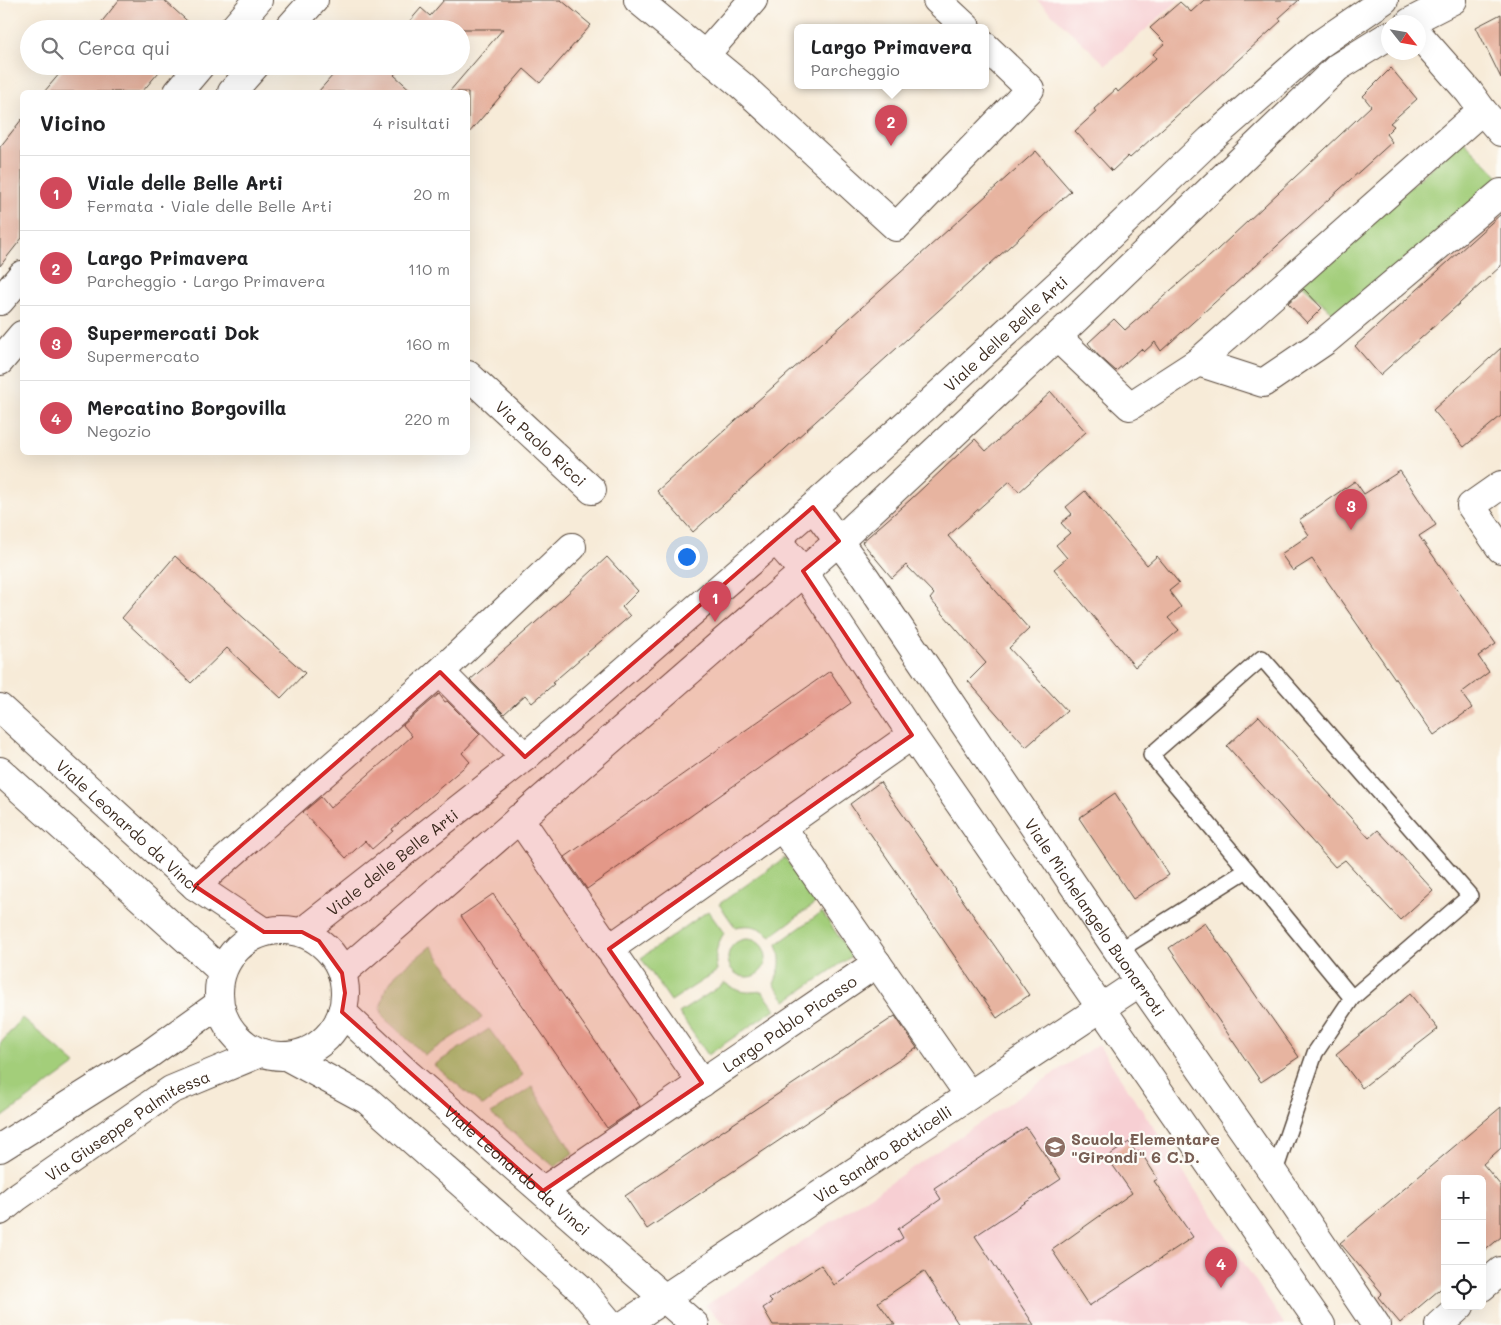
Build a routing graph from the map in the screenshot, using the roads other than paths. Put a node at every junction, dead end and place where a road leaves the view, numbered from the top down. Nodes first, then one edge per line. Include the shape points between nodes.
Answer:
1 (258, 0) edge
2 (314, 0) edge
3 (638, 0) edge
4 (753, 0) edge
5 (937, 0) edge
6 (1384, 0) edge
7 (1453, 0) edge
8 (1424, 15) edge
9 (241, 20) edge
10 (296, 20) edge
11 (963, 24) edge
12 (1381, 40) edge
13 (1426, 43) edge
14 (989, 50) edge
15 (704, 56) junction
16 (192, 75) edge
17 (247, 75) edge
18 (180, 90) edge
19 (234, 90) edge
20 (1482, 110) junction
21 (1501, 132) edge
22 (1501, 193) edge
23 (20, 276) edge
24 (0, 301) edge
25 (20, 337) edge
26 (1058, 337) junction
27 (0, 361) edge
28 (1198, 362) junction
29 (470, 377) edge
30 (1501, 485) edge
31 (592, 490) dead end
32 (813, 508) junction
33 (776, 540) junction
34 (839, 541) junction
35 (572, 547) dead end
36 (1501, 549) edge
37 (804, 571) junction
38 (440, 672) junction
39 (0, 708) edge
40 (912, 735) junction
41 (525, 757) junction
42 (0, 771) edge
43 (519, 818) junction
44 (782, 827) junction
45 (1247, 870) junction
46 (195, 886) junction
47 (264, 932) junction
48 (302, 932) junction
49 (609, 949) junction
50 (1118, 951) junction
51 (877, 963) junction
52 (222, 972) junction
53 (342, 973) junction
54 (1140, 982) junction
55 (1352, 998) junction
56 (219, 1004) junction
57 (1101, 1008) junction
58 (342, 1012) junction
59 (273, 1055) junction
60 (702, 1083) junction
61 (969, 1095) junction
62 (0, 1148) edge
63 (1274, 1174) junction
64 (543, 1192) junction
65 (0, 1211) edge
66 (1501, 1271) edge
67 (1486, 1284) edge
68 (665, 1298) junction
69 (1456, 1310) edge
70 (610, 1325) edge
71 (624, 1325) edge
72 (695, 1325) edge
73 (1321, 1325) edge
74 (1376, 1325) edge
75 (1439, 1325) edge

1 - 9 street
2 - 10 street
3 - 15 street
4 - 15 street
5 - 11 street
6 - 32 street, Viale delle Belle Arti via 1317,46 1210,140 1079,265
7 - 8 street
12 - 26 street via 1338,67
13 - 20 street
14 - 15 street via 1030,89 896,227
16 - 18 street
17 - 19 street
20 - 21 street
20 - 28 street
22 - 28 street via 1325,341 1264,383
23 - 24 street
25 - 27 street
26 - 28 street via 1130,406
26 - 34 street
29 - 31 street, Via Paolo Ricci
30 - 36 street via 1471,506
32 - 33 street, Viale delle Belle Arti
32 - 34 street, Viale Michelangelo Buonarroti
33 - 37 street
33 - 41 street, Viale delle Belle Arti
34 - 37 street
34 - 50 street, Viale Michelangelo Buonarroti
35 - 38 street
37 - 40 street
37 - 43 street
38 - 41 street
38 - 46 street
39 - 46 street, Viale Leonardo da Vinci
40 - 44 street
40 - 57 street
41 - 48 street, Viale delle Belle Arti
42 - 52 street
43 - 49 street
43 - 53 street
44 - 49 street
44 - 51 street
45 - 50 lane
45 - 55 lane
45 - 55 lane via 1151,756 1262,658 1470,896
46 - 47 street, Viale Leonardo da Vinci
47 - 48 street
47 - 52 street via 246,941 232,954
48 - 53 street via 320,941 333,955
49 - 60 street
50 - 54 street, Viale Michelangelo Buonarroti
51 - 60 street, Largo Pablo Picasso
51 - 61 street
52 - 56 street
53 - 58 street via 346,993
54 - 57 street, Via Sandro Botticelli
54 - 63 street, Viale Michelangelo Buonarroti
55 - 63 lane via 1315,1053
56 - 59 street via 233,1034 246,1045
56 - 62 street via 148,1054
57 - 61 street, Via Sandro Botticelli
57 - 73 street
58 - 59 street via 324,1041 311,1049
58 - 64 street, Viale Leonardo da Vinci
59 - 65 street, Via Giuseppe Palmitessa via 171,1090
59 - 70 street via 367,1100 581,1289
60 - 64 street, Largo Pablo Picasso
61 - 68 street, Via Sandro Botticelli
63 - 74 street, Viale Michelangelo Buonarroti
64 - 68 street, Viale Leonardo da Vinci
66 - 67 street
68 - 71 street, Via Sandro Botticelli
68 - 72 street, Viale Leonardo da Vinci
69 - 75 street

